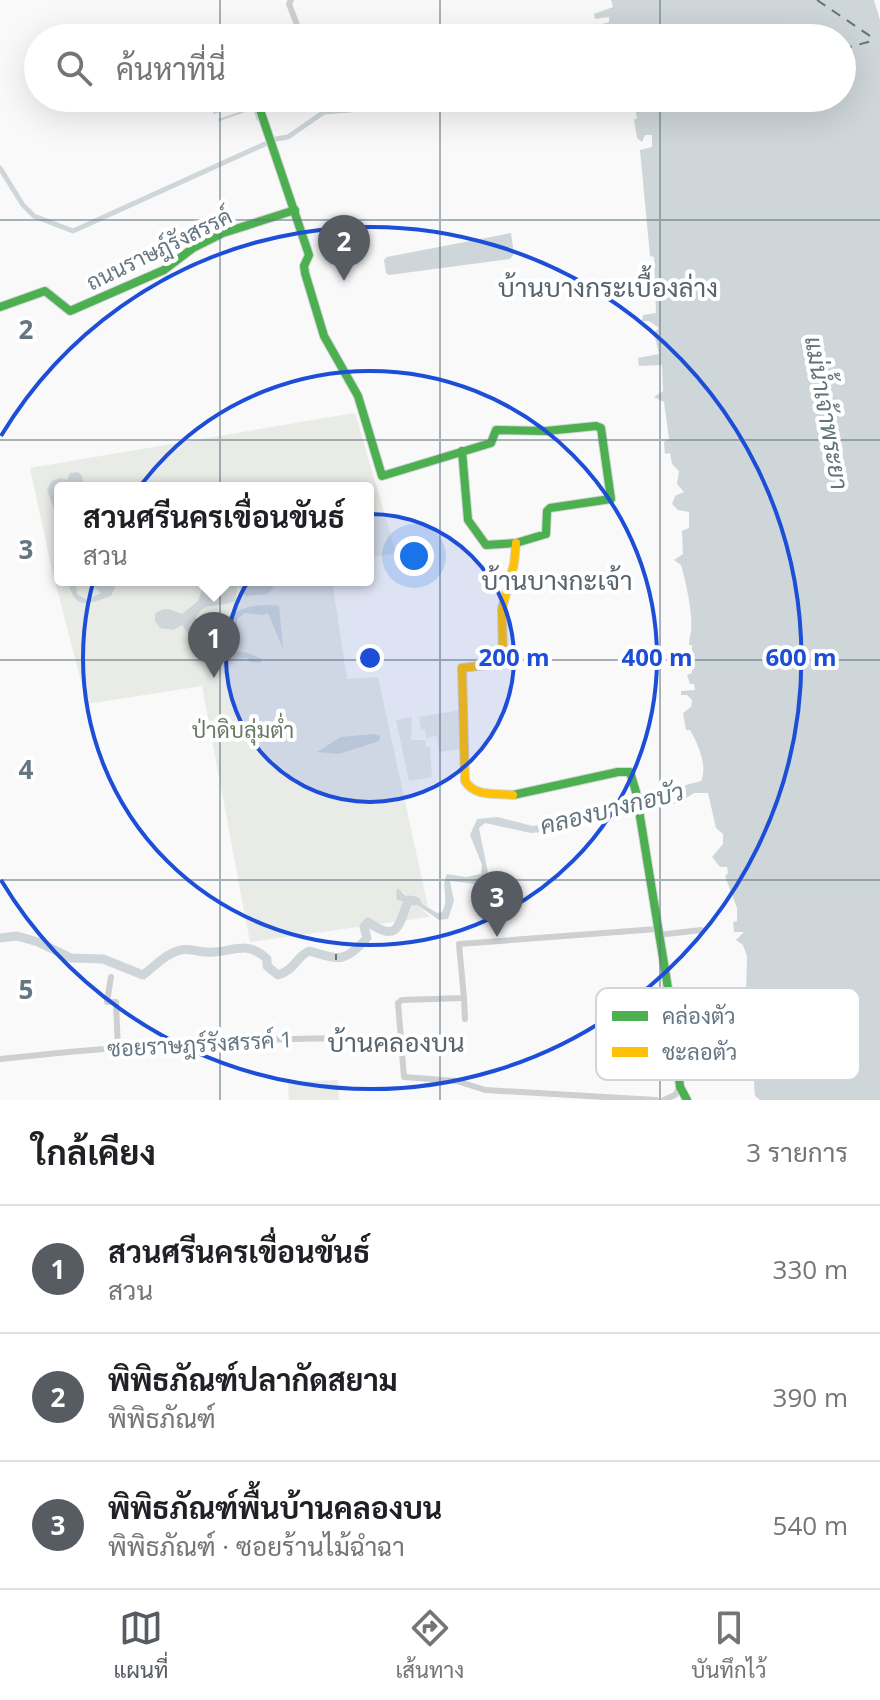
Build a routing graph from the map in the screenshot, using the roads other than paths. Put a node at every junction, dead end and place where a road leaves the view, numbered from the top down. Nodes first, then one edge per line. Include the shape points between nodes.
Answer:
1 (291, 0) edge
2 (297, 24) edge
3 (261, 112) edge
4 (295, 210) junction
5 (0, 307) edge
6 (462, 451) junction
7 (516, 543) junction
8 (701, 930) dead end
9 (658, 932) junction
10 (111, 977) dead end
11 (670, 988) edge
12 (464, 998) junction
13 (465, 1019) dead end
14 (401, 1038) junction
15 (118, 1049) junction
16 (0, 1059) edge
17 (679, 1080) edge
18 (680, 1087) junction
19 (656, 1100) edge
20 (664, 1100) edge
21 (687, 1100) edge

1 - 2 street
3 - 4 street
4 - 5 street, ถนนราษฎ์รังสรรค์ via 223,233 164,270 70,311 45,291
4 - 6 street via 309,255 305,273 324,336 358,396 382,476
6 - 7 street via 470,526 486,545
6 - 7 street via 491,443 496,430 601,428 611,499 550,508 546,534
7 - 9 street via 502,617 503,663 462,668 467,785 477,792 515,795 625,771 632,775
8 - 9 street
9 - 11 street
9 - 12 street via 459,944
10 - 15 street via 107,1002 116,1002
12 - 13 street
12 - 14 street via 400,1001
14 - 15 street, ซอยราษฎร์รังสรรค์ 1
14 - 19 street via 404,1077 457,1081 485,1090
15 - 16 street, ซอยราษฎร์รังสรรค์ 1
17 - 18 street
18 - 20 street
18 - 21 street

